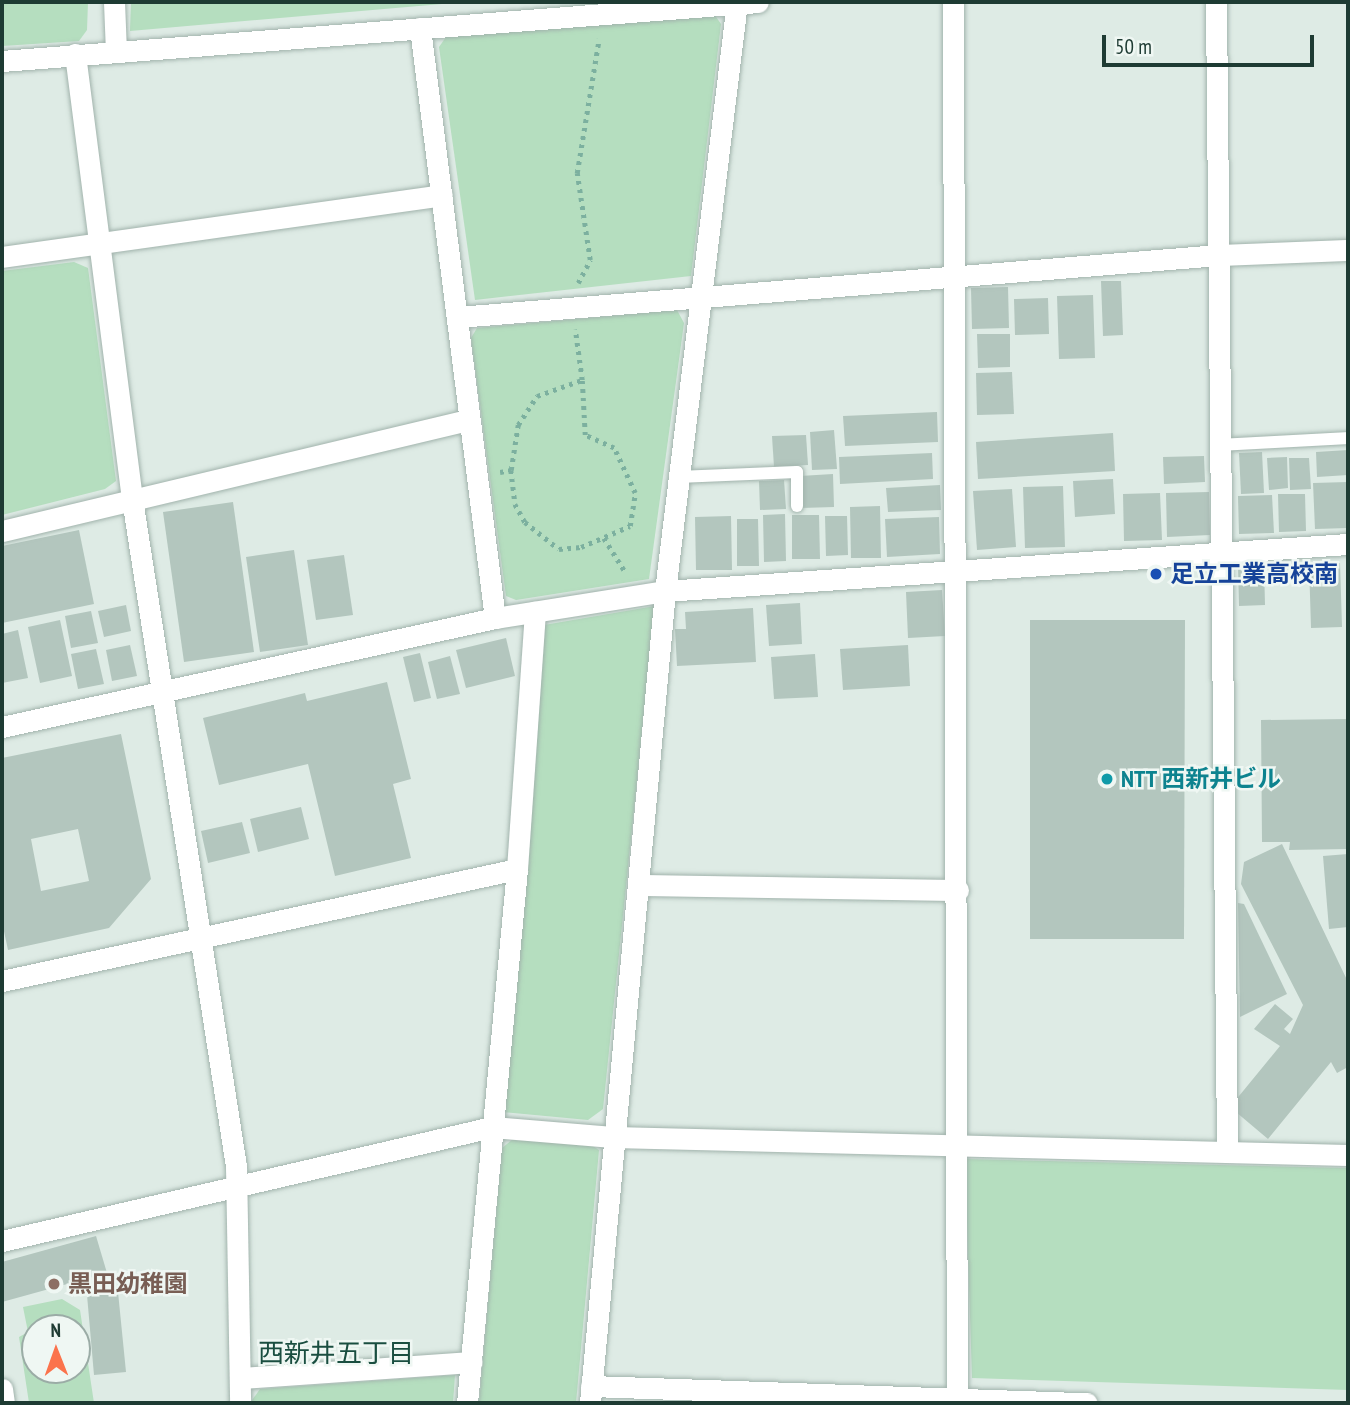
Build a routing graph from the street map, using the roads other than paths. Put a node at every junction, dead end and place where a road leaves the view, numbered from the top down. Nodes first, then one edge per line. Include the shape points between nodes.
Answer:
1 (114, 2) edge
2 (758, 2) edge
3 (953, 2) edge
4 (1216, 2) edge
5 (737, 3) edge
6 (538, 10) edge
7 (420, 27) junction
8 (116, 52) junction
9 (75, 54) junction
10 (2, 61) edge
11 (442, 195) junction
12 (98, 243) junction
13 (1348, 250) edge
14 (1218, 255) junction
15 (2, 257) edge
16 (951, 277) junction
17 (701, 298) junction
18 (458, 317) junction
19 (468, 420) junction
20 (1348, 438) edge
21 (1220, 445) junction
22 (678, 477) junction
23 (132, 499) junction
24 (797, 506) dead end
25 (2, 531) edge
26 (1348, 544) edge
27 (1221, 552) junction
28 (953, 571) junction
29 (665, 591) junction
30 (535, 612) junction
31 (495, 618) junction
32 (162, 691) junction
33 (2, 727) edge
34 (517, 869) junction
35 (638, 885) junction
36 (958, 890) junction
37 (197, 936) junction
38 (2, 981) edge
39 (492, 1127) junction
40 (613, 1137) junction
41 (957, 1145) junction
42 (1227, 1152) junction
43 (1348, 1155) edge
44 (238, 1185) junction
45 (2, 1241) edge
46 (471, 1362) junction
47 (241, 1378) junction
48 (2, 1389) edge
49 (591, 1395) edge
50 (957, 1399) edge
51 (4, 1403) edge
52 (240, 1403) edge
53 (467, 1403) edge
54 (1087, 1403) edge

1 - 8 street
2 - 5 street
3 - 16 street
4 - 14 street
5 - 6 street via 598,14
5 - 17 street
6 - 7 street
7 - 8 street
7 - 11 street
8 - 9 street
9 - 10 street
9 - 12 street
11 - 12 street
11 - 18 street
12 - 15 street
12 - 23 street
13 - 14 street
14 - 16 street
14 - 21 street
16 - 17 street
16 - 28 street
17 - 18 street
17 - 22 street
18 - 19 street
19 - 23 street
19 - 31 street
20 - 21 lane
21 - 27 street
22 - 24 lane via 797,472
22 - 29 street
23 - 25 street
23 - 32 street
26 - 27 street
27 - 28 street
27 - 42 street
28 - 29 street
28 - 36 street
29 - 30 street
29 - 35 street
30 - 31 street
30 - 34 street
31 - 32 street
32 - 33 street
32 - 37 street
34 - 37 street
34 - 39 street
35 - 36 street
35 - 40 street
36 - 41 street
37 - 38 street
37 - 44 street
39 - 40 street
39 - 44 street
39 - 46 street
40 - 41 street
40 - 49 street
41 - 42 street
41 - 50 street
42 - 43 street
44 - 45 street
44 - 47 street
46 - 47 street
46 - 53 street
47 - 52 street
48 - 51 street
49 - 50 street
50 - 54 street

